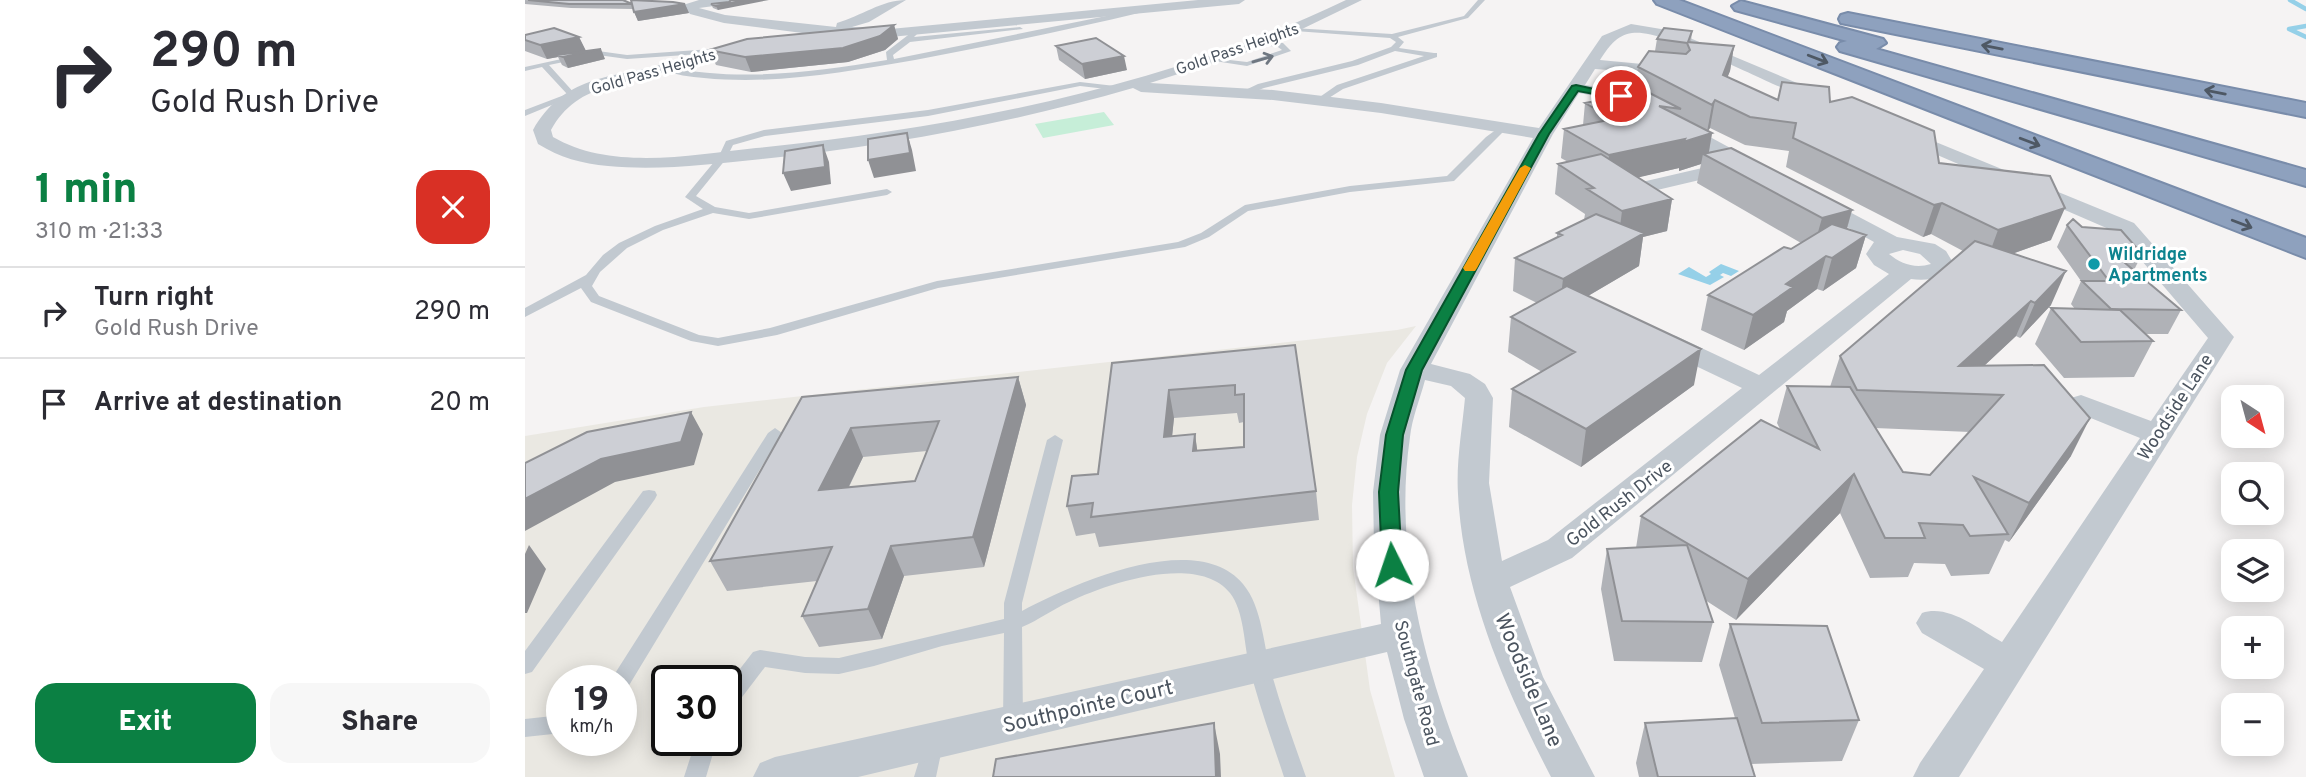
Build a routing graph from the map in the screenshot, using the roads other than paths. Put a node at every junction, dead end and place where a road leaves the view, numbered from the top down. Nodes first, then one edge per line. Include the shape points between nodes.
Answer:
1 (729, 0) edge
2 (900, 0) edge
3 (1239, 0) edge
4 (1356, 0) edge
5 (1482, 0) edge
6 (1663, 0) edge
7 (1681, 0) edge
8 (1719, 0) edge
9 (1756, 0) edge
10 (1191, 2) edge
11 (1149, 9) junction
12 (1295, 29) junction
13 (826, 32) junction
14 (890, 33) junction
15 (912, 35) junction
16 (1392, 36) junction
17 (1263, 43) junction
18 (1394, 49) junction
19 (730, 50) junction
20 (1212, 60) junction
21 (891, 61) junction
22 (544, 64) junction
23 (1591, 64) junction
24 (525, 69) edge
25 (667, 69) junction
26 (1677, 73) edge
27 (1121, 86) junction
28 (1576, 88) junction
29 (1800, 92) edge
30 (1243, 93) junction
31 (572, 95) junction
32 (1318, 101) junction
33 (2260, 101) junction
34 (2306, 104) edge
35 (2306, 110) edge
36 (525, 113) edge
37 (1877, 122) edge
38 (1503, 127) junction
39 (1544, 134) junction
40 (2198, 139) junction
41 (723, 157) junction
42 (2306, 163) edge
43 (1745, 164) junction
44 (2001, 175) junction
45 (1770, 177) edge
46 (2306, 178) edge
47 (1974, 183) edge
48 (1636, 189) edge
49 (887, 192) dead end
50 (1806, 197) edge
51 (712, 210) junction
52 (1892, 243) junction
53 (2303, 249) edge
54 (1907, 271) junction
55 (590, 278) junction
56 (525, 313) edge
57 (1646, 331) edge
58 (1414, 370) junction
59 (1764, 388) junction
60 (2081, 404) edge
61 (775, 433) dead end
62 (2158, 434) junction
63 (1055, 440) dead end
64 (649, 495) dead end
65 (1490, 581) junction
66 (1935, 623) dead end
67 (1011, 624) junction
68 (1401, 634) junction
69 (2009, 664) junction
70 (525, 665) edge
71 (631, 665) edge
72 (1259, 667) junction
73 (742, 682) edge
74 (1013, 723) junction
75 (546, 726) edge
76 (525, 729) edge
77 (702, 756) edge
78 (930, 759) edge
79 (695, 777) edge
80 (775, 777) edge
81 (1295, 777) edge
82 (1446, 777) edge
83 (1573, 777) edge
84 (1935, 777) edge

1 - 13 street via 683,5 724,19
2 - 13 street
3 - 10 street
4 - 12 street, Gold Pass Heights
5 - 16 lane via 1466,17
6 -> 53 highway
7 - 40 highway
8 - 40 highway
33 -> 9 highway
10 - 11 street
11 - 15 street
11 - 21 lane
12 - 16 lane
12 - 17 street, Gold Pass Heights
13 - 14 street
14 - 15 street
14 - 19 street, Gold Pass Heights
15 - 21 lane via 889,54
16 - 18 lane via 1400,42
17 - 20 street, Gold Pass Heights
20 -> 17 lane via 1247,64 1287,51
18 - 30 lane
18 - 32 lane via 1434,55 1340,87
19 - 22 lane via 627,57 598,53
19 - 25 street, Gold Pass Heights
20 - 27 street, Gold Pass Heights
21 - 25 lane via 751,79
22 - 24 lane
22 - 31 lane
23 - 26 street
23 - 28 street, Southgate Road
23 - 29 street, Southgate Road via 1607,39 1631,29 1668,34
25 - 31 street, Gold Pass Heights
27 - 30 street
27 - 41 street, Gold Pass Heights via 924,130
28 - 39 street, Southgate Road
28 - 43 street via 1621,96
30 - 32 street
31 - 36 lane
31 - 41 street, Gold Pass Heights via 542,130 544,139 556,149 634,161
32 - 38 street
33 - 34 highway
33 - 35 highway
37 - 44 street, Woodside Lane
38 - 39 street
38 - 55 lane via 1450,179 1245,208 1181,245 937,285 772,332 718,342 595,299 586,286
39 - 58 street, Southgate Road
40 - 42 highway
40 - 46 highway
41 - 51 lane via 690,197
43 - 45 street
43 - 48 street
44 - 47 street
44 - 62 street, Woodside Lane via 2126,228 2221,337
49 - 51 lane via 749,216
50 - 52 street
51 - 55 lane via 635,238
52 - 54 street via 1880,247 1877,254 1886,264
52 - 54 street via 1930,250 1943,264 1928,273
54 - 59 street, Gold Rush Drive
55 - 56 lane
57 - 59 street
58 - 65 street via 1455,379 1477,391 1474,490
58 - 68 street, Southgate Road via 1395,435 1388,492
59 - 65 street, Gold Rush Drive via 1560,549
60 - 62 street
61 - 71 lane
62 - 69 street, Woodside Lane
63 - 67 lane
64 - 70 lane
65 - 83 street, Woodside Lane via 1518,660
66 - 69 street
67 - 72 lane via 1105,581 1193,566 1220,574 1236,588 1248,615
67 - 73 lane via 846,665 760,658
67 - 74 lane
68 - 72 street, Southpointe Court
68 - 82 street, Southgate Road via 1424,719
69 - 84 street, Woodside Lane
72 - 74 street, Southpointe Court
72 - 81 lane
74 - 78 street, Southpointe Court
75 - 76 lane
77 - 79 lane
78 - 80 street, Southpointe Court

